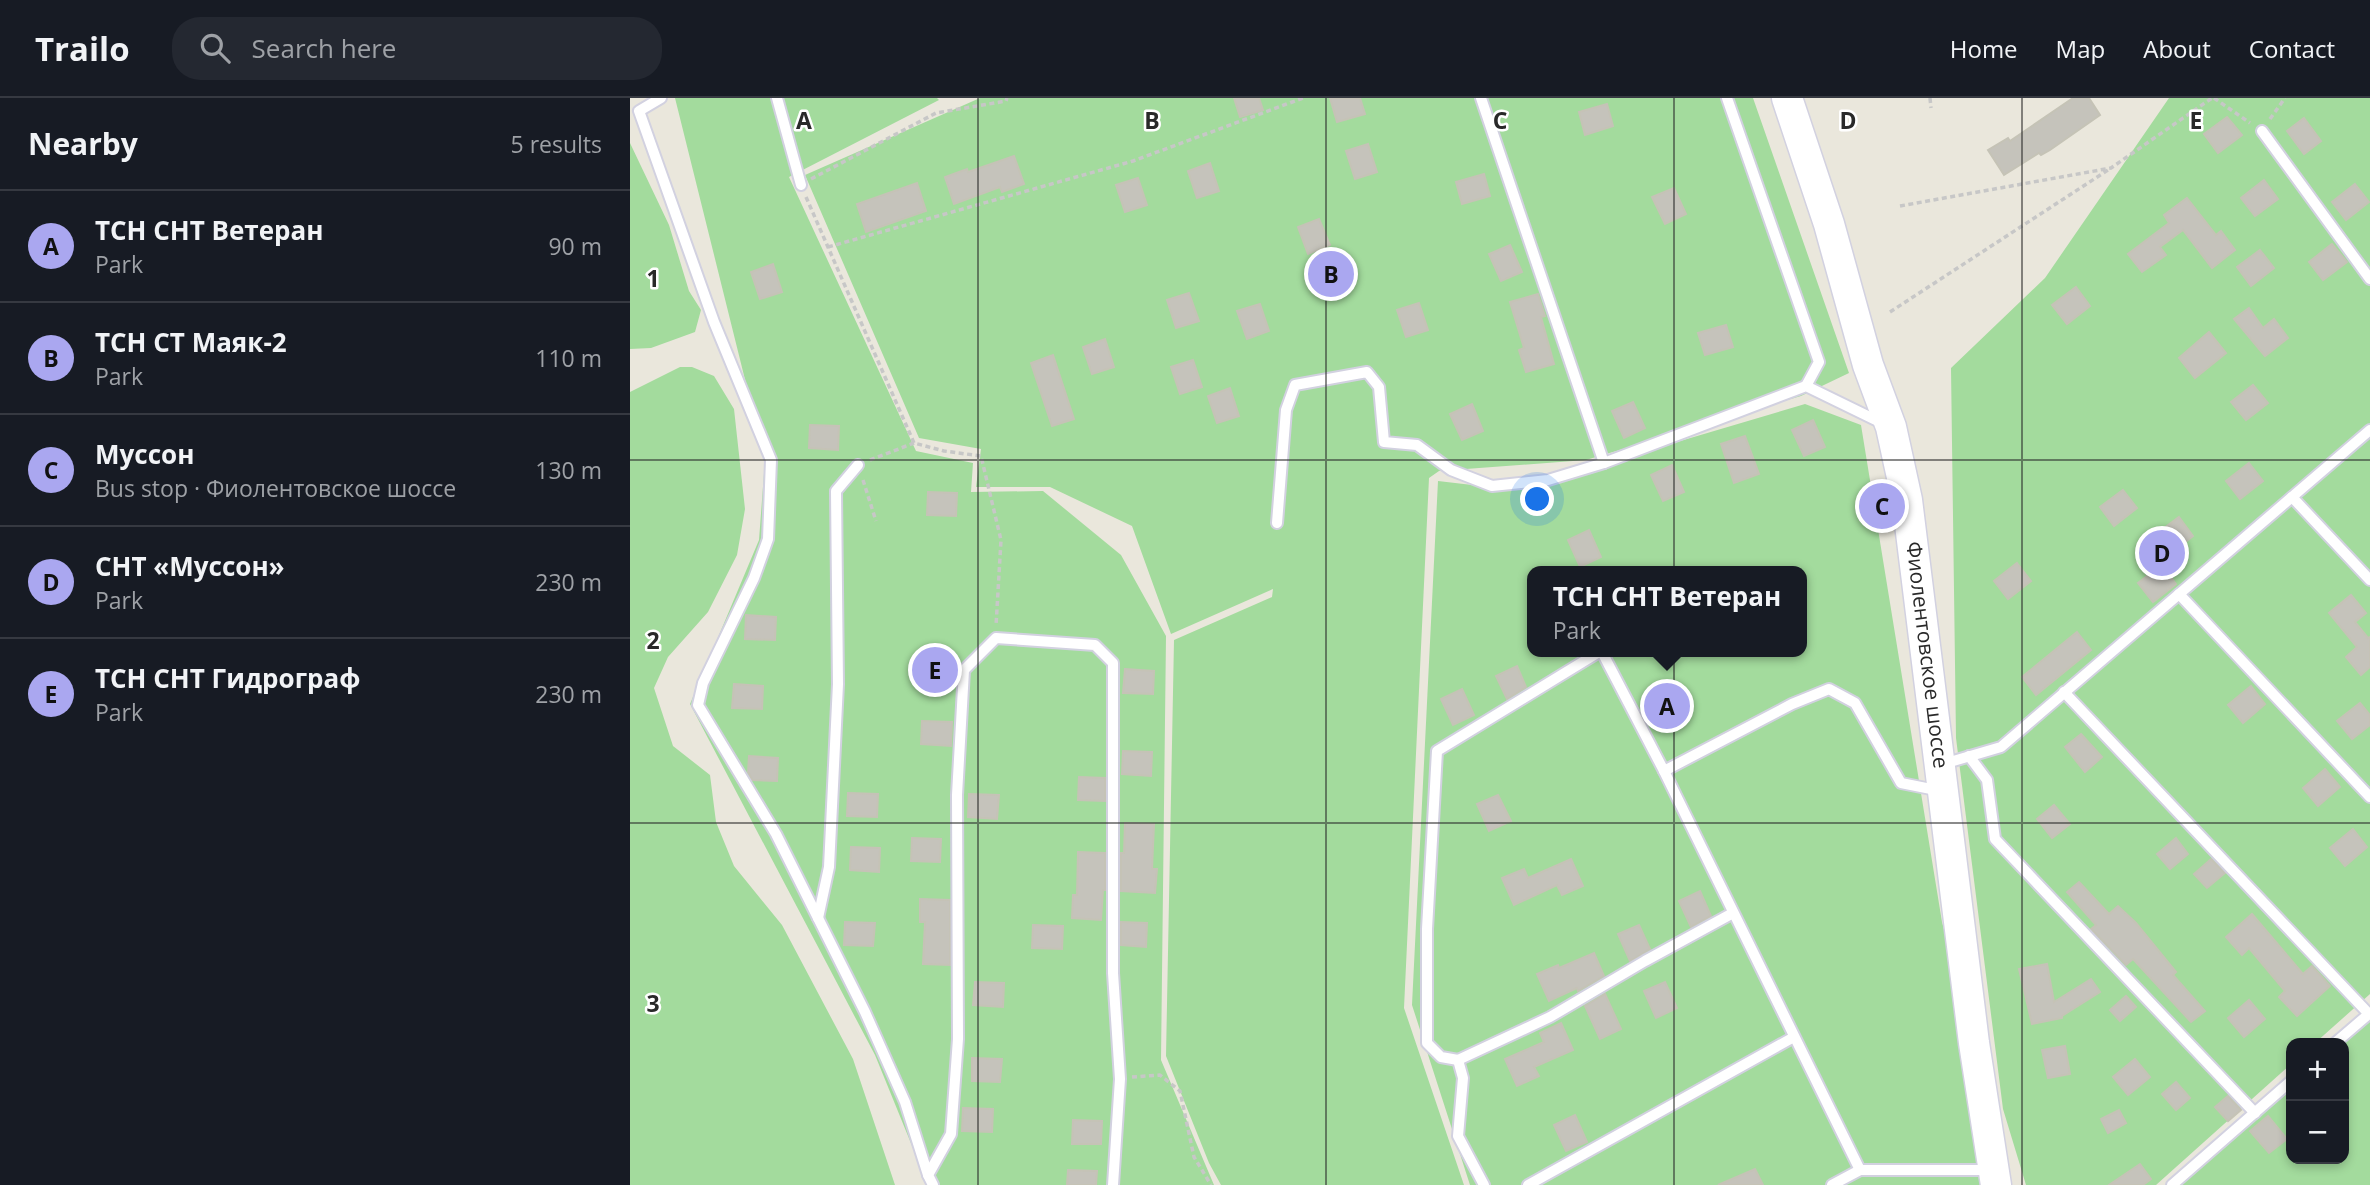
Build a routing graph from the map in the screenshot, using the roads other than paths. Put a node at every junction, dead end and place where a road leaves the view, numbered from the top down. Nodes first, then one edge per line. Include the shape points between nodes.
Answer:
1 (661, 98) edge
2 (776, 98) edge
3 (1480, 98) edge
4 (1727, 98) edge
5 (1787, 98) edge
6 (2262, 131) road end
7 (801, 185) road end
8 (2370, 279) edge
9 (1806, 386) junction
10 (1891, 427) junction
11 (2370, 430) edge
12 (1604, 463) junction
13 (858, 465) road end
14 (2292, 497) junction
15 (1277, 523) dead end
16 (2370, 580) edge
17 (2179, 594) junction
18 (1592, 657) edge
19 (1603, 657) edge
20 (2064, 692) junction
21 (1969, 756) junction
22 (1664, 771) junction
23 (1942, 778) junction
24 (2370, 797) edge
25 (1733, 913) junction
26 (818, 918) junction
27 (2369, 1013) edge
28 (1794, 1037) junction
29 (2341, 1038) edge
30 (1458, 1060) junction
31 (2286, 1085) edge
32 (2255, 1113) junction
33 (1860, 1170) junction
34 (1994, 1177) edge
35 (931, 1180) edge
36 (1113, 1185) edge
37 (1484, 1185) edge
38 (1528, 1185) edge
39 (1832, 1185) edge
40 (2172, 1185) edge

1 - 26 lane via 639,111 715,322 771,460 768,539 703,683 698,705 776,834
2 - 7 lane
3 - 12 lane
4 - 9 lane via 1819,362
5 - 10 main road, Фиолентовское шоссе
6 - 8 lane
9 - 10 lane
9 - 12 lane
10 - 23 main road, Фиолентовское шоссе via 1907,500
11 - 14 lane
12 - 15 lane via 1548,480 1492,485 1451,470 1417,445 1384,442 1379,387 1367,372 1295,385 1286,410
13 - 26 lane via 836,491 837,697 829,867
14 - 16 lane
14 - 17 lane
17 - 20 lane
17 - 24 lane
18 - 30 lane via 1437,751 1427,929 1427,1043 1441,1057
19 - 22 lane
20 - 21 lane via 2001,747
20 - 27 lane
21 - 23 lane
21 - 32 lane via 1987,780 1995,839
22 - 23 lane via 1829,689 1855,703 1901,783
22 - 25 lane
23 - 34 main road, Фиолентовское шоссе
25 - 28 lane
25 - 30 lane via 1550,1017
26 - 35 lane via 905,1102
27 - 29 lane
28 - 33 lane
28 - 38 lane
30 - 37 lane via 1463,1078 1458,1136
31 - 32 lane
32 - 40 lane
33 - 34 lane
33 - 39 lane
35 - 36 lane via 951,1134 957,1053 957,795 964,670 996,638 1095,645 1113,663 1113,973 1120,1079

